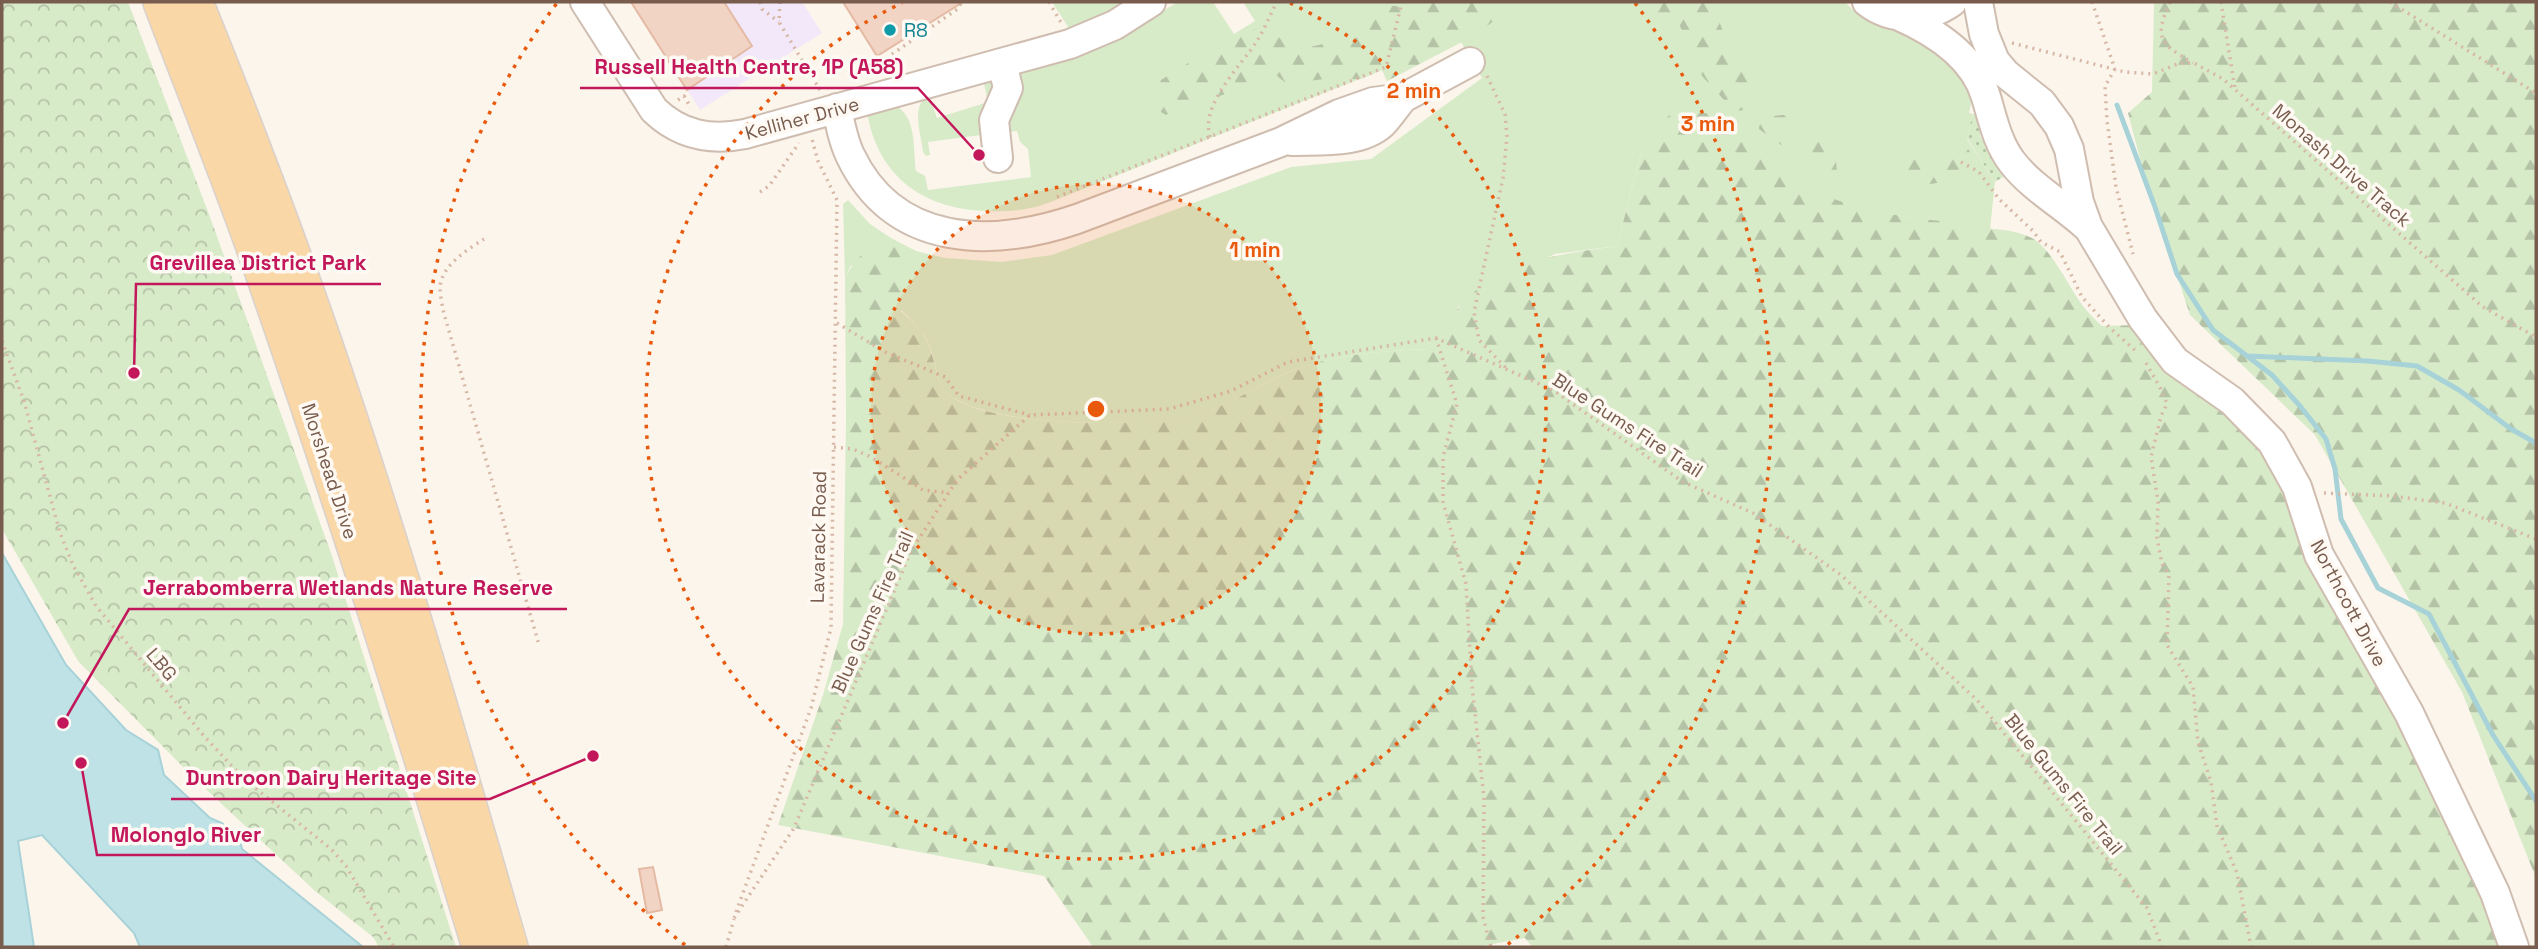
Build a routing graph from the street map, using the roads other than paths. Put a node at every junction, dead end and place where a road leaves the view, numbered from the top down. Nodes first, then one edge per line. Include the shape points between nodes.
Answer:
1 (161, 2) edge
2 (195, 2) edge
3 (585, 2) edge
4 (1151, 2) edge
5 (1867, 2) edge
6 (1952, 2) edge
7 (1978, 2) edge
8 (1897, 15) junction
9 (1002, 63) junction
10 (1476, 65) road end
11 (829, 100) junction
12 (998, 158) dead end
13 (2088, 228) junction
14 (480, 947) edge
15 (510, 947) edge
16 (2514, 947) edge

1 - 14 main road, Morshead Drive via 299,375
2 - 15 main road, Morshead Drive via 278,213 332,367 397,564
3 - 11 street, Kelliher Drive via 654,110 683,130 725,138 808,124
4 - 9 street, Kelliher Drive via 1094,35
5 - 8 street, Northcott Drive
6 - 8 street via 1922,16
7 - 13 street, Northcott Drive via 1991,54 2059,126
8 - 13 street, Northcott Drive via 1929,31 1969,64 1983,86 1997,135 2012,162
9 - 11 street, Kelliher Drive
9 - 12 street via 1008,88 994,120
10 - 11 street via 1403,98 1383,123 1364,134 1282,142 1046,230 1010,236 968,236 914,222 881,200 851,157
13 - 16 street, Northcott Drive via 2143,319 2175,361 2232,401 2272,442 2297,487 2319,555 2409,713 2494,893

